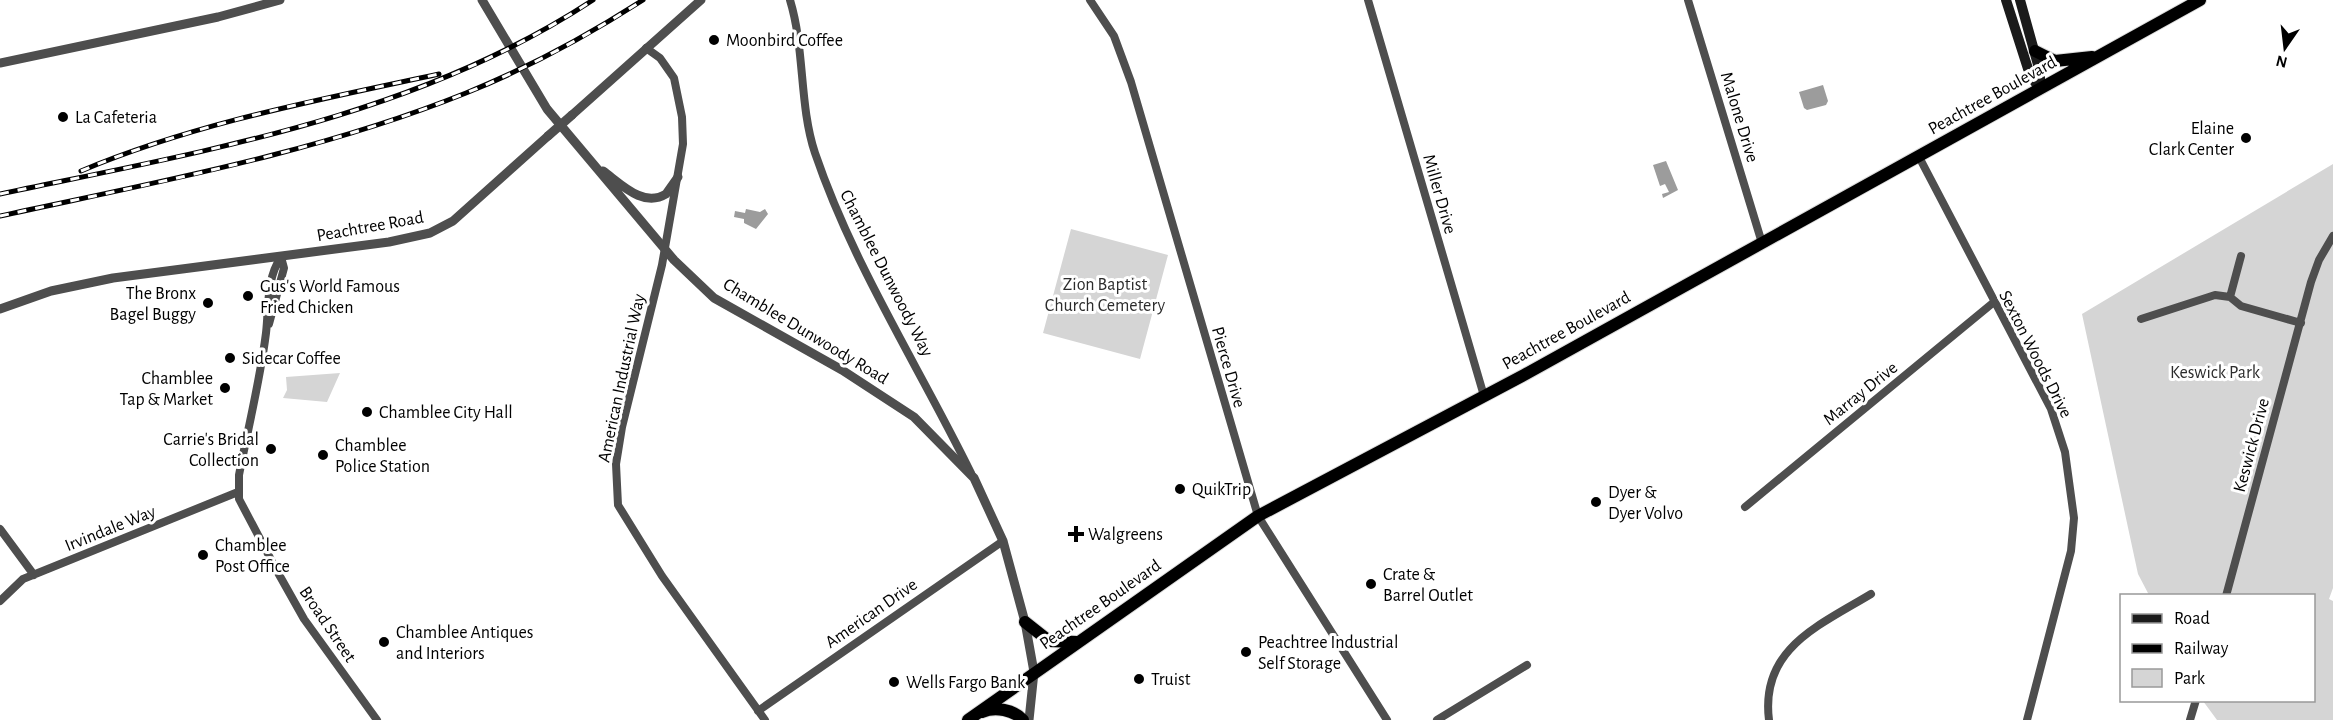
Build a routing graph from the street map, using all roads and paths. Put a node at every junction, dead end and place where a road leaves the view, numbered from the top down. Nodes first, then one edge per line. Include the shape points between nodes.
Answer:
1 (280, 0) edge
2 (482, 0) edge
3 (701, 0) edge
4 (790, 0) edge
5 (1090, 0) edge
6 (1368, 0) edge
7 (1688, 0) edge
8 (2006, 0) edge
9 (2019, 0) edge
10 (2200, 0) edge
11 (646, 48) junction
12 (2035, 51) junction
13 (2099, 56) junction
14 (0, 63) edge
15 (2040, 89) junction
16 (1918, 155) junction
17 (592, 164) junction
18 (678, 177) junction
19 (2333, 237) edge
20 (1762, 243) junction
21 (664, 250) junction
22 (2241, 256) dead end
23 (281, 257) junction
24 (2230, 297) junction
25 (1994, 302) junction
26 (0, 309) edge
27 (2141, 319) dead end
28 (2301, 323) junction
29 (1484, 396) junction
30 (974, 478) junction
31 (238, 492) junction
32 (1744, 507) dead end
33 (1258, 516) junction
34 (0, 529) edge
35 (1003, 541) junction
36 (34, 575) junction
37 (1871, 594) dead end
38 (2227, 594) edge
39 (0, 601) edge
40 (1025, 622) junction
41 (1078, 642) junction
42 (1527, 665) dead end
43 (1034, 672) junction
44 (2195, 702) edge
45 (758, 711) junction
46 (971, 718) edge
47 (376, 720) edge
48 (765, 720) edge
49 (1023, 720) edge
50 (1029, 720) edge
51 (1387, 720) edge
52 (1437, 720) edge
53 (1769, 720) edge
54 (2027, 720) edge
55 (2190, 720) edge

1 - 14 street
2 - 17 street, Chamblee Dunwoody Road via 547,109
3 - 11 street, Peachtree Road
4 - 30 street, Chamblee Dunwoody Way via 818,160 863,267
5 - 33 street, Pierce Drive via 1114,36 1131,82
6 - 29 street, Miller Drive
7 - 20 street, Malone Drive
8 - 15 main road via 2030,75
9 - 12 main road
10 - 13 highway, Peachtree Boulevard
11 - 18 street, American Industrial Way via 669,69 678,90 683,127
11 - 23 street, Peachtree Road, bridge via 461,215 435,231 388,242
12 - 13 highway via 2055,61
12 - 15 main road
13 - 15 highway, Peachtree Boulevard
15 - 16 highway, Peachtree Boulevard
16 - 20 highway, Peachtree Boulevard
16 - 25 street, Sexton Woods Drive
17 - 18 street via 638,196 649,199 666,194
17 - 21 street, Chamblee Dunwoody Road
18 - 21 street, American Industrial Way
19 - 28 street, Keswick Drive via 2319,260
20 - 29 highway, Peachtree Boulevard
21 - 30 street, Chamblee Dunwoody Road via 714,298 842,370 915,417
21 - 45 street, American Industrial Way via 622,427 616,464 618,505 662,576
22 - 24 street
23 - 26 street, Peachtree Road via 113,278 51,291
23 - 31 street via 284,268 279,297 266,333
24 - 27 street via 2215,295
24 - 28 street via 2241,306
25 - 32 street, Marray Drive
25 - 54 street, Sexton Woods Drive via 2051,409 2066,452 2074,518 2071,551
28 - 38 street, Keswick Drive
29 - 33 highway, Peachtree Boulevard
30 - 35 street, Chamblee Dunwoody Road
31 - 36 street, Irvindale Way
31 - 47 street, Broad Street via 259,540 304,619
33 - 41 highway, Peachtree Boulevard
33 - 51 street, Pierce Drive
34 - 36 street
35 - 40 street, Chamblee Dunwoody Road
35 - 45 street, American Drive
36 - 39 street, Irvindale Way via 23,579
37 - 53 street via 1786,652 1773,670 1766,699
40 - 41 highway via 1049,641
40 - 43 street, Chamblee Dunwoody Road
41 - 43 highway, Peachtree Boulevard
42 - 52 street
43 - 46 highway, Peachtree Boulevard
43 - 50 street, Chamblee Dunwoody Road
44 - 55 street
45 - 48 street, American Industrial Way
46 - 49 highway via 987,710 1002,710

